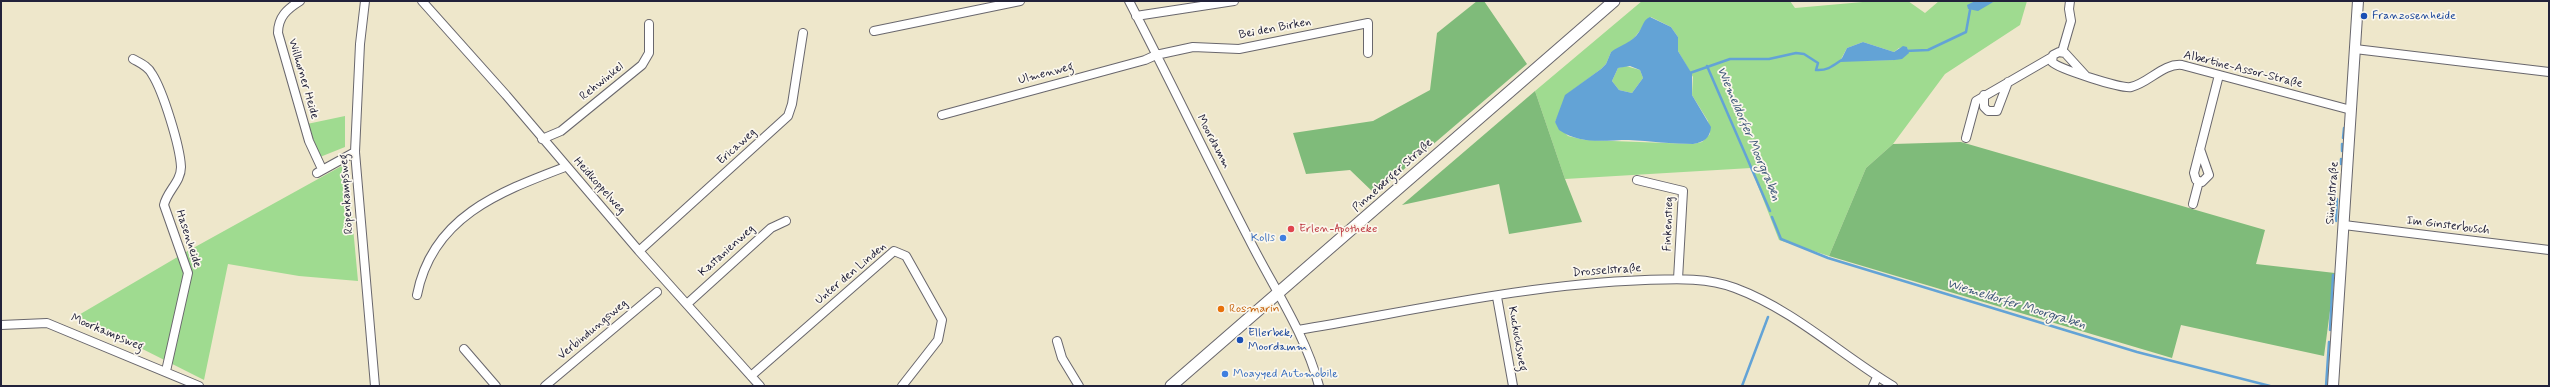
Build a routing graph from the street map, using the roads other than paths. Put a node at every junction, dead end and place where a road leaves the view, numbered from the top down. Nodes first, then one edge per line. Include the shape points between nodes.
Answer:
1 (300, 1) edge
2 (365, 1) edge
3 (422, 1) edge
4 (1020, 1) edge
5 (1129, 1) edge
6 (1234, 1) edge
7 (1614, 1) edge
8 (2070, 1) edge
9 (2358, 1) edge
10 (1136, 16) junction
11 (649, 24) dead end
12 (874, 31) dead end
13 (804, 33) dead end
14 (2355, 49) junction
15 (2062, 52) junction
16 (1368, 53) dead end
17 (1156, 54) junction
18 (2052, 57) junction
19 (133, 58) dead end
20 (2549, 72) edge
21 (2219, 74) junction
22 (2086, 76) junction
23 (2008, 82) junction
24 (1984, 96) junction
25 (2351, 110) junction
26 (942, 115) dead end
27 (1966, 138) dead end
28 (542, 139) junction
29 (2200, 149) junction
30 (356, 152) junction
31 (565, 167) junction
32 (1637, 180) dead end
33 (2199, 182) junction
34 (2193, 204) dead end
35 (786, 221) dead end
36 (2344, 225) junction
37 (2549, 250) edge
38 (639, 252) junction
39 (1678, 279) junction
40 (657, 292) dead end
41 (1279, 293) junction
42 (417, 295) dead end
43 (1498, 297) junction
44 (687, 304) junction
45 (1, 325) edge
46 (1298, 330) junction
47 (1058, 341) dead end
48 (464, 349) dead end
49 (166, 371) junction
50 (751, 376) junction
51 (1877, 377) junction
52 (199, 386) edge
53 (375, 386) edge
54 (496, 386) edge
55 (545, 386) edge
56 (760, 386) edge
57 (902, 386) edge
58 (1079, 386) edge
59 (1171, 386) edge
60 (1319, 386) edge
61 (1513, 386) edge
62 (1873, 386) edge
63 (1893, 386) edge
64 (2333, 386) edge

1 - 30 street, Willhorner Heide via 278,21 278,33 320,171
2 - 30 street, Röpenkampsweg via 360,44
3 - 28 street, Heidkoppelweg
4 - 12 street
5 - 10 street, Moordamm
6 - 10 street
7 - 41 main road, Pinneberger Straße
8 - 15 street via 2071,21
9 - 14 street, Süntelstraße
10 - 17 street, Moordamm
11 - 28 street, Rehwinkel via 649,53 642,64 561,131
13 - 38 street, Ericaweg via 788,116
14 - 20 street
14 - 25 street, Süntelstraße
15 - 18 street via 2056,52
15 - 22 street
16 - 17 street, Bei den Birken via 1368,23 1239,50 1193,47
17 - 26 street, Ulmenweg via 1145,60
17 - 41 street, Moordamm via 1261,264
18 - 22 street, Albertine-Assor-Straße via 2057,66
18 - 23 street
19 - 49 street, Hasenheide via 147,67 152,74 165,105 181,168 175,186 166,195 164,205 188,273
21 - 22 street, Albertine-Assor-Straße via 2176,64 2129,87
21 - 25 street, Albertine-Assor-Straße
21 - 29 street
23 - 24 street
23 - 24 street via 1997,111 1984,107
24 - 27 street via 1974,103
25 - 36 street, Süntelstraße
28 - 31 street, Heidkoppelweg
29 - 33 street via 2194,173
29 - 33 street via 2209,175 2205,181
30 - 53 street, Röpenkampsweg
31 - 38 street, Heidkoppelweg via 608,212
31 - 42 street via 506,190 463,216 433,254 421,277
32 - 39 street, Finkenstieg via 1683,191
33 - 34 street
35 - 44 street, Kastanienweg via 771,228
36 - 37 street, Im Ginsterbusch
36 - 64 street, Süntelstraße
38 - 44 street, Heidkoppelweg
39 - 43 street, Drosselstraße via 1602,282
39 - 51 street, Drosselstraße via 1733,287 1764,301 1793,317
40 - 55 street, Verbindungsweg
41 - 46 street, Moordamm
41 - 59 main road, Pinneberger Straße
43 - 46 street, Drosselstraße
43 - 61 street, Kuckucksweg
44 - 50 street, Heidkoppelweg
45 - 49 street, Moorkampsweg via 47,323
46 - 60 street, Moordamm
47 - 58 street via 1062,358
48 - 54 street
49 - 52 street, Moorkampsweg
50 - 56 street, Heidkoppelweg
50 - 57 street, Unter den Linden via 894,251 906,256 942,320 938,340
51 - 62 street
51 - 63 street, Drosselstraße

